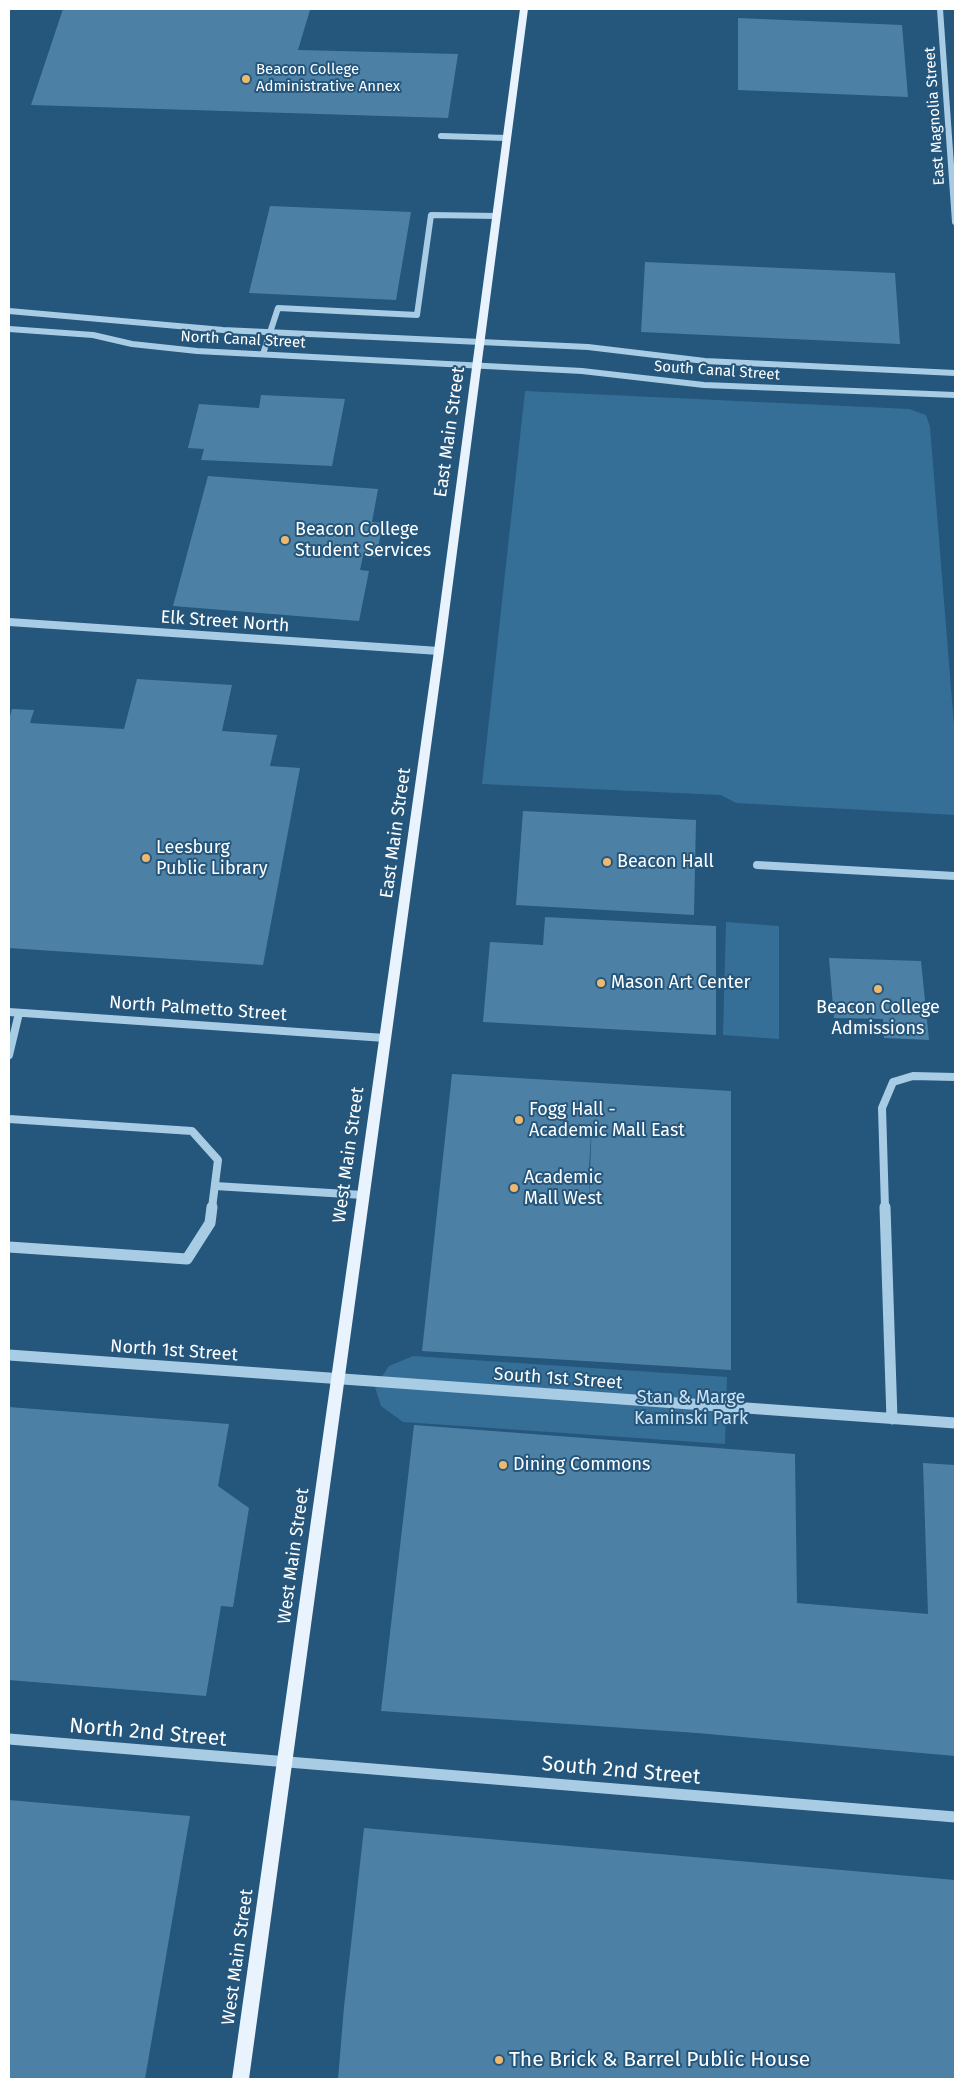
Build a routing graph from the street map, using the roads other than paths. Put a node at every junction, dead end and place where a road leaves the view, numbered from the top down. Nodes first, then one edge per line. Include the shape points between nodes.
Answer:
1 (524, 9) edge
2 (940, 9) edge
3 (441, 136) dead end
4 (507, 138) junction
5 (496, 216) junction
6 (955, 222) edge
7 (9, 311) edge
8 (9, 329) edge
9 (270, 333) junction
10 (480, 343) junction
11 (263, 354) junction
12 (477, 366) junction
13 (955, 373) edge
14 (955, 396) edge
15 (9, 622) edge
16 (439, 651) junction
17 (757, 865) dead end
18 (955, 876) edge
19 (9, 1012) edge
20 (19, 1013) junction
21 (385, 1038) junction
22 (9, 1055) edge
23 (955, 1078) edge
24 (9, 1119) edge
25 (215, 1186) junction
26 (363, 1195) junction
27 (9, 1247) edge
28 (9, 1354) edge
29 (337, 1379) junction
30 (892, 1419) junction
31 (955, 1423) edge
32 (9, 1739) edge
33 (284, 1763) junction
34 (955, 1817) edge
35 (240, 2079) edge

1 - 4 main road, East Main Street
2 - 6 street, East Magnolia Street
3 - 4 street
4 - 5 main road, East Main Street
5 - 9 street via 431,215 417,315 278,308
5 - 10 main road, East Main Street
7 - 9 street
8 - 11 street, North Canal Street via 93,335 132,344 198,351
9 - 10 street
9 - 11 street
10 - 12 main road, East Main Street
10 - 13 street via 588,347 705,361
11 - 12 street, North Canal Street
12 - 14 street, South Canal Street via 582,371 704,385
12 - 16 main road, East Main Street
15 - 16 street, Elk Street North
16 - 21 main road, East Main Street
17 - 18 street
19 - 20 street, North Palmetto Street
20 - 21 street, North Palmetto Street
20 - 22 street
21 - 26 main road, West Main Street
23 - 30 street via 913,1076 893,1082 882,1108
24 - 25 street via 192,1131 218,1160
25 - 26 street
25 - 27 street via 210,1223 187,1258
26 - 29 main road, West Main Street
28 - 29 street, North 1st Street
29 - 30 street, South 1st Street
29 - 33 main road, West Main Street
30 - 31 street, South 1st Street
32 - 33 street, North 2nd Street
33 - 34 street, South 2nd Street
33 - 35 main road, West Main Street

